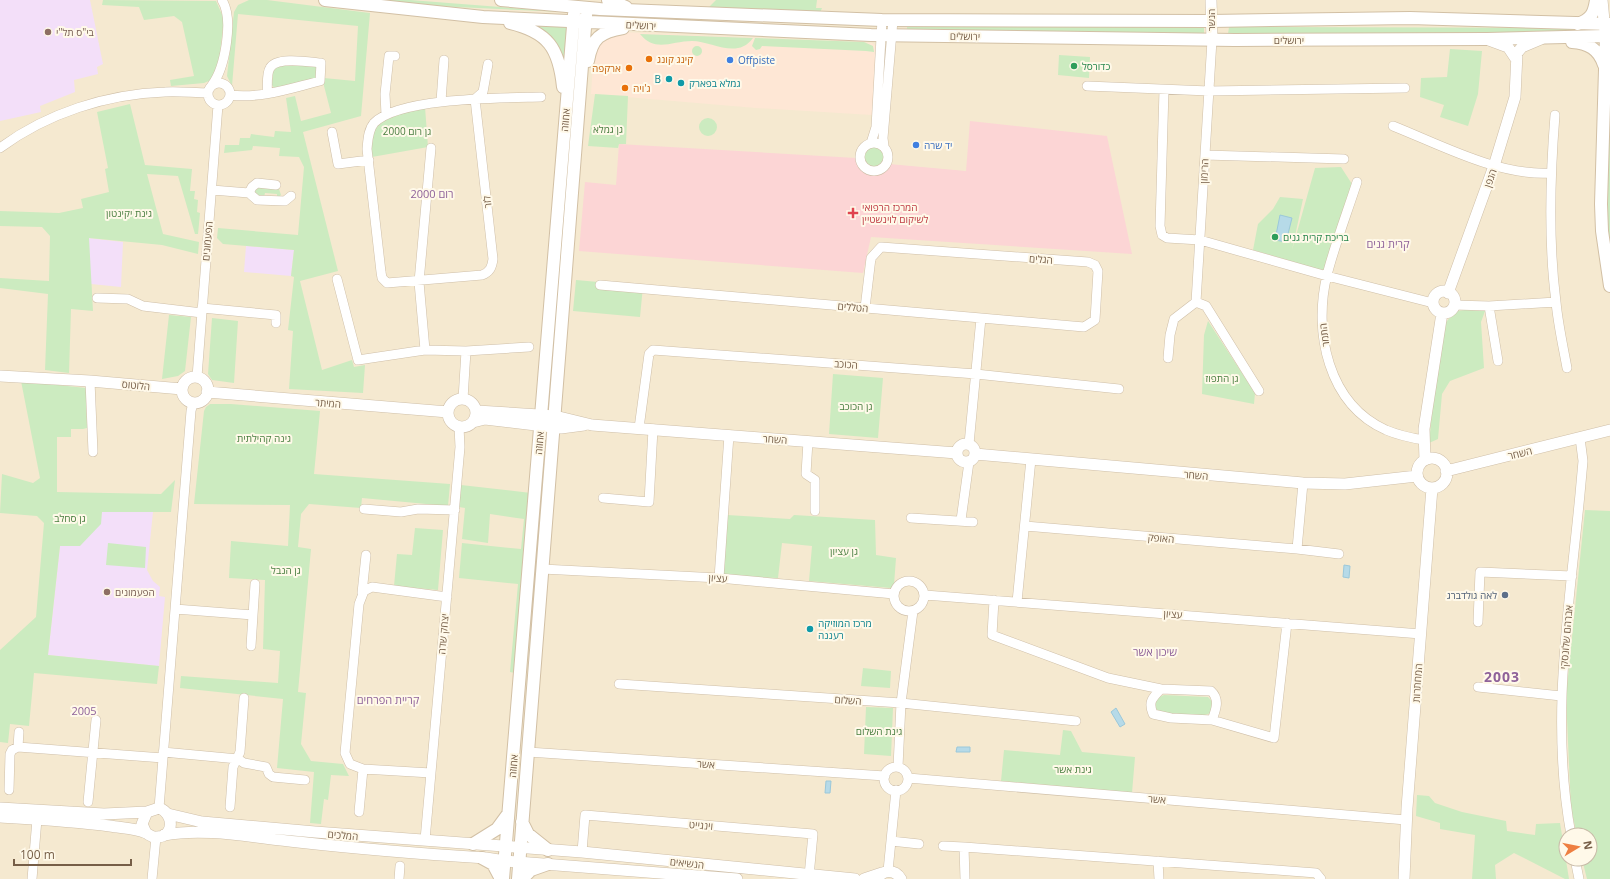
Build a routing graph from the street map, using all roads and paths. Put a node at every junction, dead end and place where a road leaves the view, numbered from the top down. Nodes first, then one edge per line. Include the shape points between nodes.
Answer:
1 (222, 0) edge
2 (325, 0) edge
3 (501, 0) edge
4 (608, 0) edge
5 (1211, 0) edge
6 (1596, 0) edge
7 (1602, 0) edge
8 (541, 1) edge
9 (575, 3) edge
10 (587, 4) edge
11 (638, 11) junction
12 (483, 17) junction
13 (887, 20) junction
14 (573, 21) junction
15 (1211, 21) junction
16 (586, 22) junction
17 (1577, 24) junction
18 (1608, 24) edge
19 (639, 25) junction
20 (887, 35) junction
21 (1608, 36) edge
22 (1542, 38) junction
23 (1557, 38) junction
24 (1487, 39) junction
25 (1212, 40) junction
26 (395, 56) dead end
27 (1516, 59) junction
28 (444, 60) dead end
29 (488, 64) dead end
30 (1606, 69) junction
31 (1087, 86) dead end
32 (1406, 88) dead end
33 (210, 89) junction
34 (1164, 90) junction
35 (1208, 91) junction
36 (267, 93) junction
37 (230, 95) junction
38 (541, 96) dead end
39 (475, 98) junction
40 (441, 101) junction
41 (218, 105) junction
42 (386, 115) junction
43 (1554, 115) dead end
44 (578, 126) junction
45 (1393, 126) dead end
46 (564, 130) junction
47 (332, 132) dead end
48 (871, 143) junction
49 (884, 146) junction
50 (0, 148) edge
51 (431, 148) dead end
52 (1205, 155) junction
53 (1344, 159) dead end
54 (369, 160) junction
55 (1494, 166) junction
56 (1550, 173) junction
57 (1357, 182) dead end
58 (276, 185) dead end
59 (212, 190) junction
60 (249, 193) junction
61 (291, 196) dead end
62 (1200, 240) junction
63 (1327, 276) junction
64 (338, 279) dead end
65 (419, 282) junction
66 (600, 285) dead end
67 (1610, 286) edge
68 (1448, 293) junction
69 (97, 298) dead end
70 (1196, 302) junction
71 (1556, 302) junction
72 (1433, 303) junction
73 (1454, 305) junction
74 (1489, 306) junction
75 (865, 308) junction
76 (202, 310) junction
77 (1442, 313) junction
78 (981, 318) junction
79 (276, 323) dead end
80 (529, 347) dead end
81 (425, 350) junction
82 (466, 351) junction
83 (1168, 358) dead end
84 (1498, 361) dead end
85 (1567, 368) dead end
86 (976, 374) junction
87 (0, 376) edge
88 (197, 378) junction
89 (90, 381) junction
90 (1119, 389) dead end
91 (182, 390) junction
92 (1258, 391) dead end
93 (207, 392) junction
94 (463, 399) junction
95 (193, 403) junction
96 (476, 411) junction
97 (448, 412) junction
98 (540, 421) junction
99 (473, 422) junction
100 (554, 422) junction
101 (459, 427) junction
102 (639, 428) junction
103 (654, 429) junction
104 (1610, 430) edge
105 (729, 435) junction
106 (1593, 435) junction
107 (1610, 436) edge
108 (1580, 438) junction
109 (1424, 440) junction
110 (808, 441) junction
111 (969, 444) junction
112 (93, 452) dead end
113 (957, 453) junction
114 (972, 458) junction
115 (1031, 459) junction
116 (1425, 460) junction
117 (1446, 471) junction
118 (1417, 476) junction
119 (1303, 483) junction
120 (1432, 488) junction
121 (603, 498) dead end
122 (364, 509) dead end
123 (455, 510) junction
124 (815, 510) dead end
125 (911, 518) dead end
126 (961, 520) junction
127 (973, 522) dead end
128 (1025, 526) junction
129 (1297, 549) junction
130 (1339, 554) dead end
131 (366, 555) dead end
132 (542, 569) junction
133 (1572, 576) junction
134 (719, 578) junction
135 (255, 584) dead end
136 (362, 593) junction
137 (894, 594) junction
138 (925, 595) junction
139 (447, 597) junction
140 (994, 600) junction
141 (1017, 602) junction
142 (175, 609) junction
143 (913, 611) junction
144 (253, 615) junction
145 (1478, 622) dead end
146 (1287, 623) junction
147 (1421, 634) junction
148 (251, 646) dead end
149 (619, 684) dead end
150 (1478, 687) dead end
151 (1161, 689) junction
152 (1561, 696) junction
153 (244, 698) dead end
154 (901, 703) junction
155 (96, 720) dead end
156 (1212, 720) junction
157 (1076, 721) dead end
158 (19, 732) dead end
159 (18, 747) junction
160 (528, 752) junction
161 (93, 753) junction
162 (163, 755) junction
163 (238, 759) junction
164 (898, 767) junction
165 (363, 769) junction
166 (430, 773) junction
167 (885, 776) junction
168 (908, 778) junction
169 (305, 780) dead end
170 (9, 790) dead end
171 (896, 790) junction
172 (88, 802) dead end
173 (230, 807) dead end
174 (0, 808) edge
175 (163, 811) junction
176 (147, 812) junction
177 (359, 812) dead end
178 (509, 813) junction
179 (0, 817) edge
180 (37, 819) junction
181 (1406, 820) junction
182 (522, 822) junction
183 (1570, 827) edge
184 (155, 835) junction
185 (425, 840) junction
186 (891, 842) junction
187 (473, 844) junction
188 (919, 844) dead end
189 (506, 846) junction
190 (943, 846) dead end
191 (964, 847) junction
192 (520, 848) junction
193 (548, 850) junction
194 (582, 852) junction
195 (482, 858) junction
196 (505, 861) junction
197 (1158, 861) junction
198 (519, 862) junction
199 (548, 864) junction
200 (400, 866) dead end
201 (1577, 867) edge
202 (882, 874) edge
203 (809, 876) junction
204 (707, 878) edge
205 (32, 879) edge
206 (152, 879) edge
207 (399, 879) edge
208 (502, 879) edge
209 (518, 879) edge
210 (522, 879) edge
211 (738, 879) edge
212 (854, 879) edge
213 (864, 879) edge
214 (902, 879) edge
215 (965, 879) edge
216 (1159, 879) edge
217 (1321, 879) edge
218 (1404, 879) edge
219 (1579, 879) edge

1 - 33 street via 228,16 226,43 220,72
2 - 12 main road, ירושלים
3 - 8 main road, ירושלים
4 - 11 main road
5 - 15 street, הנשר
6 - 17 main road via 1594,13
7 - 18 street
8 - 9 main road, ירושלים
9 - 10 main road, ירושלים
9 - 14 main road, אחוזה
10 - 11 main road, ירושלים
10 - 16 main road, אחוזה
11 - 13 main road, ירושלים
12 - 14 main road, ירושלים
12 - 46 main road via 529,28 549,43 562,77
13 - 15 main road, ירושלים
13 - 20 street
14 - 16 main road, ירושלים
14 - 46 main road, אחוזה
15 - 17 main road, ירושלים via 1410,18
15 - 25 street, הנשר
16 - 19 main road, ירושלים
16 - 44 main road, אחוזה
17 - 18 main road, ירושלים
18 - 21 street
19 - 20 main road, ירושלים
19 - 44 main road via 610,31 594,42
20 - 25 main road, ירושלים
20 - 48 street via 876,127
20 - 49 street
21 - 23 main road, ירושלים
21 - 30 main road
22 - 23 main road, ירושלים
22 - 24 main road, ירושלים
22 - 27 street via 1522,47
23 - 30 main road via 1593,47 1602,58
24 - 25 main road, ירושלים
24 - 27 street via 1508,47
25 - 35 street, הרימון
26 - 42 street via 388,56
27 - 55 street, הגפן via 1515,97
28 - 40 street
29 - 39 street via 483,92
30 - 67 main road via 1601,204
31 - 34 street
32 - 35 street
33 - 37 street via 219,83 226,85
33 - 41 street via 211,102
33 - 50 street via 165,92 94,102 42,121
34 - 35 street
34 - 62 street via 1160,226 1162,235 1167,238
35 - 52 street, הרימון
36 - 36 street via 320,81 321,63 283,61 274,64 269,70
36 - 37 street via 246,97
37 - 41 street via 227,102
38 - 39 street
39 - 40 street
39 - 65 street, לזר via 492,266 482,275
40 - 42 street
41 - 59 street, הפעמונים
42 - 54 street via 374,124 369,134
43 - 56 street
44 - 100 main road, אחוזה
45 - 55 street
46 - 98 main road, אחוזה
47 - 54 street via 338,164
48 - 49 street
48 - 49 street via 863,147 860,155 861,164 869,170 878,171 886,165 888,155
51 - 65 street
52 - 53 street
52 - 62 street, הרימון
54 - 65 street via 382,278 391,284
55 - 56 street via 1517,172
55 - 68 street, הגפן
56 - 71 street
57 - 63 street, התמר
58 - 60 street via 257,183
59 - 60 street
59 - 76 street, הפעמונים
60 - 61 street via 257,200 285,201
62 - 63 street
62 - 70 street, הרימון
63 - 72 street
63 - 109 street, התמר via 1322,314 1324,340 1339,389 1354,408 1384,430
64 - 81 street via 358,360
65 - 81 street
66 - 75 street, הטללים
68 - 72 street via 1438,293
68 - 73 street via 1453,297
69 - 76 street via 128,299 143,306
70 - 83 street via 1174,319
70 - 92 street via 1206,306
71 - 74 street
71 - 85 street
72 - 77 street via 1436,310
73 - 74 street
73 - 77 street via 1449,311
74 - 84 street
75 - 78 street, הטללים
75 - 78 street, הגלים via 870,258 881,247 1088,262 1098,271 1095,320 1084,327
76 - 79 street via 276,315
76 - 88 street, הפעמונים
77 - 109 street
78 - 86 street
80 - 82 street
81 - 82 street
82 - 94 street
86 - 90 street, הכוכב
86 - 102 street, הכוכב via 653,350 649,354
86 - 111 street
87 - 89 street, הלוטוס
88 - 91 street via 185,382
88 - 93 street via 204,381
89 - 91 street, הלוטוס
89 - 112 street
91 - 95 street via 184,397
93 - 95 street via 201,401
93 - 97 street, המיתר
94 - 96 street via 472,403
94 - 97 street via 453,402
95 - 142 street
96 - 98 street
96 - 99 street
97 - 101 street via 452,423
98 - 99 street via 485,419
98 - 100 street
98 - 178 main road, אחוזה
99 - 101 street via 469,426
100 - 102 street, השחר
100 - 132 main road, אחוזה
101 - 123 street, יצחק שדה
102 - 103 street, השחר
103 - 105 street, השחר
103 - 121 street via 649,502
104 - 106 street, השחר
105 - 110 street, השחר
105 - 134 street
106 - 107 street, השחר
106 - 108 street, השחר
108 - 117 street, השחר
108 - 133 street, אברהם שלונסקי via 1582,461
109 - 116 street
110 - 113 street, השחר
110 - 124 street via 806,474 815,480
111 - 113 street via 960,446
111 - 114 street via 975,449
113 - 114 street via 962,461
114 - 115 street, השחר
114 - 126 street
115 - 119 street, השחר
115 - 128 street
116 - 117 street via 1436,459
116 - 118 street via 1418,468
117 - 120 street via 1441,485
118 - 119 street, השחר via 1345,484
118 - 120 street via 1422,485
119 - 129 street
120 - 147 street, המחתרות
122 - 123 street via 401,512 418,509
123 - 139 street, יצחק שדה
125 - 126 street
126 - 127 street
128 - 129 street, האופק
128 - 141 street
129 - 130 street, האופק
131 - 136 street
132 - 134 street, עציון
132 - 160 main road, אחוזה
133 - 145 street via 1480,572
133 - 152 street, אברהם שלונסקי
134 - 137 street, עציון
135 - 144 street
136 - 139 street via 372,587
136 - 165 street via 345,752 350,764
137 - 138 street via 901,582 912,581 920,585
137 - 143 street via 899,608
138 - 140 street, עציון
138 - 143 street via 922,605
139 - 166 street, יצחק שדה
140 - 141 street, עציון
140 - 151 street via 992,635 1108,678
141 - 146 street, עציון
142 - 144 street
142 - 162 street
143 - 154 street
144 - 148 street
146 - 147 street, עציון
146 - 156 street via 1274,738
147 - 181 street, המחתרות
149 - 154 street, השלום
150 - 152 street
151 - 156 street via 1211,691 1216,696 1217,704
151 - 156 street via 1151,698 1153,714 1171,718
152 - 183 street, אברהם שלונסקי via 1564,791
153 - 163 street
154 - 157 street, השלום
154 - 164 street
155 - 161 street
158 - 159 street
159 - 161 street
159 - 170 street via 10,754
160 - 167 street, אשר
160 - 182 main road, אחוזה
161 - 162 street
161 - 172 street
162 - 163 street
162 - 175 street
163 - 169 street via 244,763 266,766 273,777
163 - 173 street via 234,767
164 - 167 street via 890,769
164 - 168 street via 906,772
165 - 166 street
165 - 177 street
166 - 185 street, יצחק שדה
167 - 171 street via 888,787
168 - 171 street via 903,788
168 - 181 street, אשר
171 - 186 street
174 - 176 street via 104,814
175 - 176 street
175 - 184 street via 171,823 168,832
175 - 185 street, המלכים via 202,822
176 - 184 street via 142,824
178 - 187 main road via 497,829
178 - 189 main road, אחוזה
179 - 180 street, המלכים
180 - 184 street, המלכים via 103,825
180 - 205 street
181 - 218 street, המחתרות
182 - 192 main road, אחוזה
182 - 193 main road via 528,834
184 - 195 street, המלכים via 200,832 308,844
184 - 206 street
185 - 187 street, המלכים
186 - 188 street
186 - 202 street
187 - 189 street, המלכים
189 - 192 street, המלכים
189 - 196 main road, אחוזה
190 - 191 street
191 - 197 street
191 - 215 street
192 - 193 street, הנשיאים
192 - 198 main road, אחוזה
193 - 194 street, הנשיאים
194 - 203 street, הנשיאים
194 - 203 street, וינגייט via 585,815 813,834
195 - 196 street, המלכים
195 - 208 main road via 493,864
196 - 198 street, הנשיאים
196 - 208 main road, אחוזה
197 - 216 street
197 - 217 street via 1316,873
198 - 199 street, הנשיאים
198 - 209 main road, אחוזה
199 - 204 street, הנשיאים
199 - 210 main road via 531,870
200 - 207 street
201 - 219 street
202 - 213 street
202 - 214 street via 897,874
203 - 212 street, הנשיאים
204 - 211 street, הנשיאים

